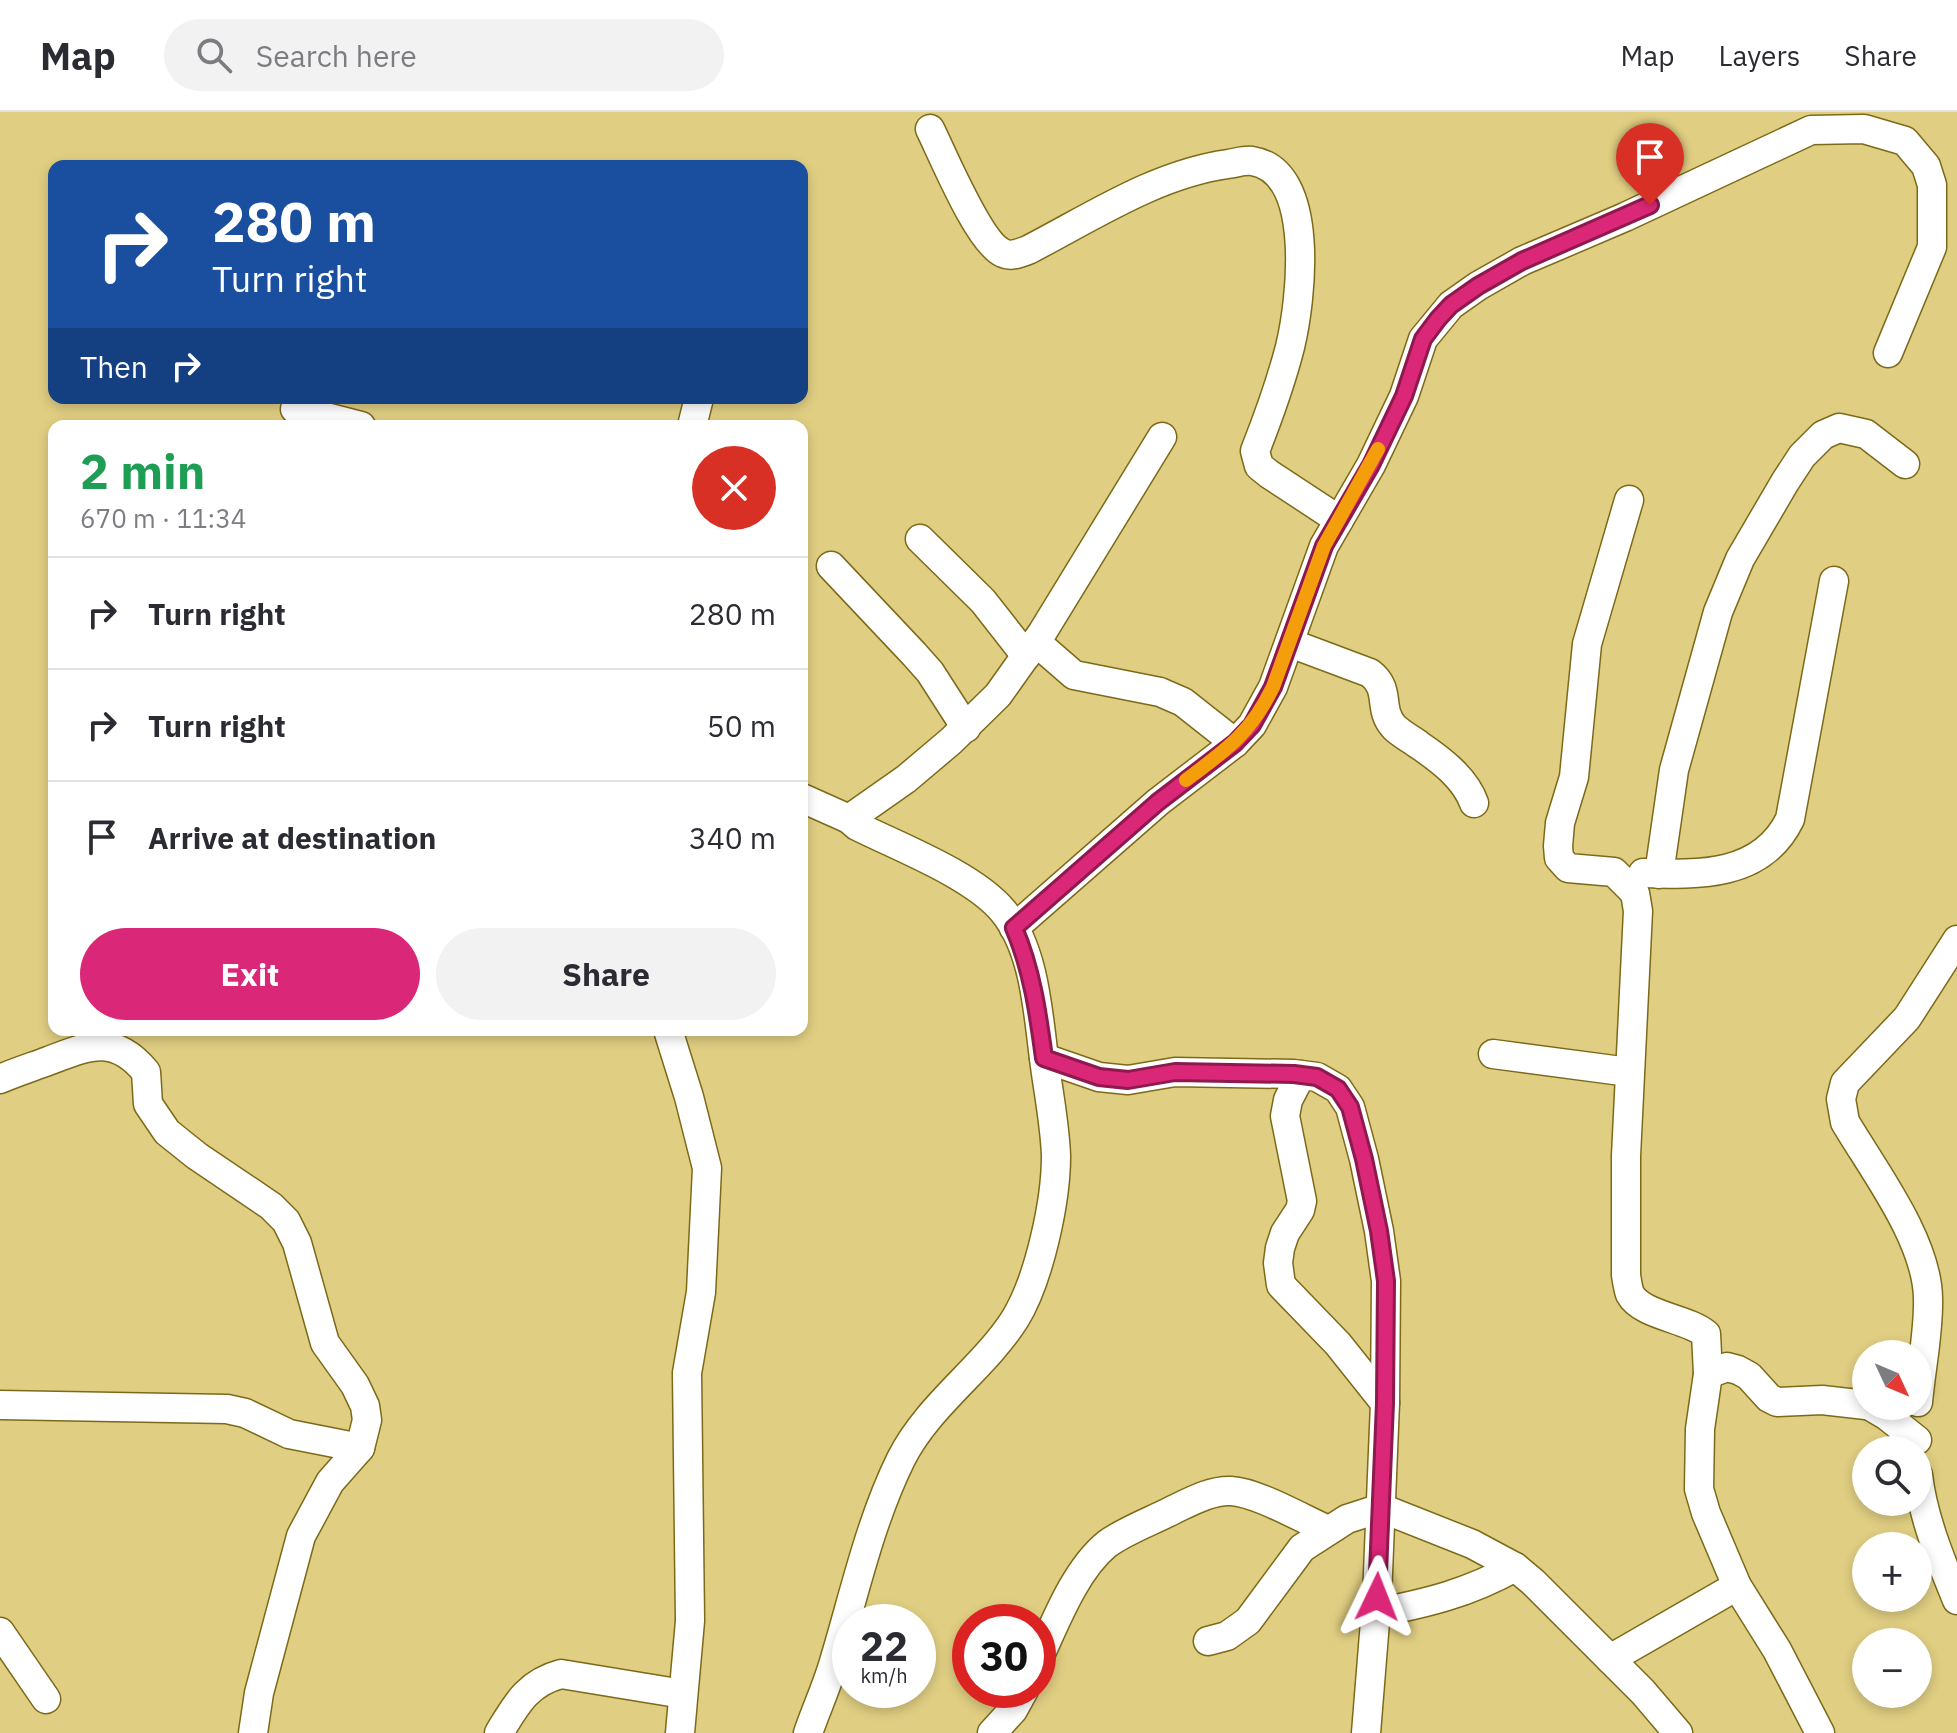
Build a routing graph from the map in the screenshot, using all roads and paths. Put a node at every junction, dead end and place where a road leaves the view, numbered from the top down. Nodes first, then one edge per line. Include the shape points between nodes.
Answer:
1 (930, 129) dead end
2 (1888, 353) dead end
3 (295, 409) dead end
4 (338, 420) edge
5 (1162, 437) dead end
6 (1905, 464) dead end
7 (1629, 500) dead end
8 (1339, 520) junction
9 (920, 539) dead end
10 (831, 566) dead end
11 (1834, 581) dead end
12 (1290, 643) junction
13 (1031, 649) junction
14 (966, 728) junction
15 (1235, 743) junction
16 (808, 801) edge
17 (1474, 803) dead end
18 (849, 819) junction
19 (1614, 872) junction
20 (1659, 874) junction
21 (1014, 928) junction
22 (1957, 940) edge
23 (670, 1036) edge
24 (1493, 1054) dead end
25 (1044, 1058) junction
26 (1629, 1072) junction
27 (1301, 1075) junction
28 (0, 1079) edge
29 (1924, 1340) edge
30 (1708, 1374) junction
31 (1385, 1403) junction
32 (1852, 1403) edge
33 (0, 1405) edge
34 (1891, 1420) edge
35 (1908, 1436) edge
36 (360, 1448) junction
37 (1381, 1508) junction
38 (1927, 1516) edge
39 (1328, 1530) junction
40 (1515, 1567) junction
41 (1737, 1586) junction
42 (1957, 1600) edge
43 (1376, 1613) junction
44 (1056, 1621) edge
45 (0, 1632) edge
46 (1208, 1641) dead end
47 (1610, 1659) junction
48 (683, 1694) junction
49 (46, 1699) dead end
50 (1014, 1708) edge
51 (253, 1733) edge
52 (499, 1733) edge
53 (680, 1733) edge
54 (808, 1733) edge
55 (992, 1733) edge
56 (1366, 1733) edge
57 (1678, 1733) edge
58 (1820, 1733) edge

1 - 8 street via 976,221 1004,254 1028,250 1196,168 1250,161 1278,175 1295,213 1301,277 1290,347 1255,451 1259,466
2 - 8 street via 1932,247 1932,185 1926,166 1905,141 1885,133 1811,130 1522,261 1451,305 1423,339 1404,396
3 - 4 street
5 - 13 street
6 - 20 street via 1866,434 1839,428 1823,435 1785,482 1740,559 1718,612 1674,770
7 - 19 street via 1587,644 1574,777 1558,846 1559,858 1568,868
8 - 12 street via 1315,567
9 - 13 street
10 - 14 street via 922,663
11 - 20 street via 1790,819 1782,836 1759,855 1730,868 1704,875
12 - 15 street via 1263,708
12 - 17 street via 1380,680 1387,718 1460,779
13 - 14 street
13 - 15 street via 1074,675 1160,692 1183,702
14 - 18 street
15 - 21 street via 1158,802
16 - 18 street
18 - 21 street via 959,877 990,898
19 - 20 street
19 - 26 street via 1635,893 1638,911
21 - 25 street via 1035,995
22 - 29 street via 1907,1018 1845,1083 1841,1099 1845,1122 1918,1246 1928,1299
23 - 48 street via 707,1168 701,1292 687,1373 690,1621
24 - 26 street
25 - 27 street via 1099,1077 1128,1080 1175,1072
25 - 54 street via 1056,1157 1036,1276 1016,1317 901,1458 875,1522
26 - 30 street via 1630,1294 1650,1310 1706,1334
27 - 31 street via 1327,1080 1338,1089 1350,1107 1364,1159 1386,1281
27 - 31 street via 1285,1116 1302,1201 1280,1248 1279,1276 1288,1294
28 - 36 street via 81,1047 116,1049 137,1062 146,1072 148,1104 167,1132 286,1221 325,1343 365,1406
30 - 32 street via 1727,1367 1738,1370 1777,1402
30 - 41 street via 1699,1489
31 - 37 street
33 - 36 street via 227,1409 289,1434
34 - 35 street
36 - 51 street via 330,1482 301,1536
37 - 39 street
37 - 40 street
37 - 43 street
38 - 42 street
39 - 44 street via 1245,1494 1211,1493 1110,1542 1092,1557
39 - 46 street via 1302,1548 1238,1631
40 - 43 street via 1460,1594
40 - 47 street
41 - 47 street
41 - 58 street
43 - 56 street
45 - 49 street
47 - 57 street
48 - 52 street via 561,1674 531,1687
48 - 53 street
50 - 55 street

